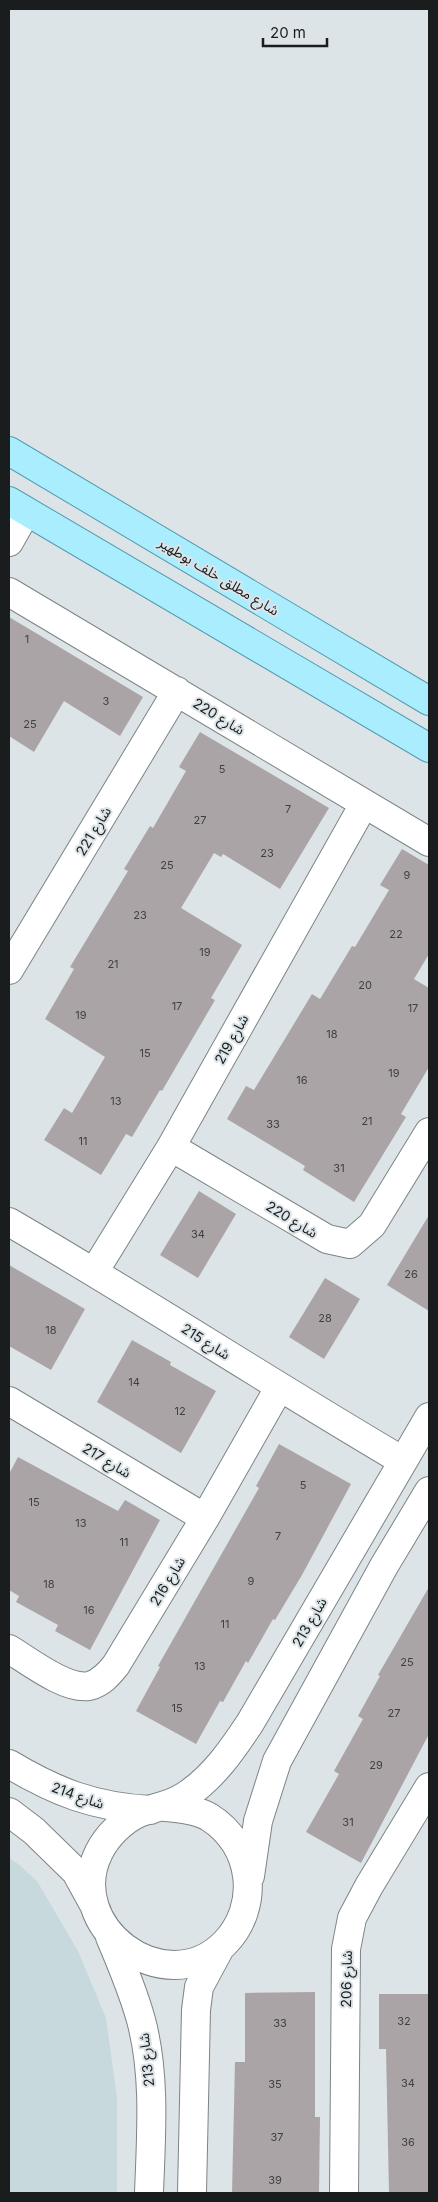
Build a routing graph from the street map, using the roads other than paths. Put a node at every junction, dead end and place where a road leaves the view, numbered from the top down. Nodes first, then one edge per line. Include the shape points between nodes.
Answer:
1 (9, 451) edge
2 (17, 506) edge
3 (9, 542) edge
4 (9, 592) edge
5 (177, 691) junction
6 (429, 701) edge
7 (429, 748) edge
8 (364, 804) junction
9 (429, 842) edge
10 (9, 970) edge
11 (429, 1132) edge
12 (171, 1146) junction
13 (9, 1222) edge
14 (94, 1272) junction
15 (279, 1388) junction
16 (9, 1401) edge
17 (429, 1417) edge
18 (403, 1461) junction
19 (429, 1491) edge
20 (205, 1518) junction
21 (9, 1649) edge
22 (9, 1764) edge
23 (429, 1787) edge
24 (158, 1809) junction
25 (9, 1812) edge
26 (249, 1885) junction
27 (95, 1907) junction
28 (108, 1934) junction
29 (220, 1948) junction
30 (152, 2132) junction
31 (149, 2193) edge
32 (182, 2193) edge
33 (192, 2193) edge
34 (344, 2193) edge

1 - 6 main road, شارع مطلق خلف بوطهير
2 - 3 street
2 - 7 main road
4 - 5 street, شارع 220
5 - 8 street, شارع 220
5 - 10 street, شارع 221
8 - 9 street, شارع 220
8 - 12 street, شارع 219
11 - 12 street, شارع 220 via 372,1225 350,1244 327,1240
12 - 14 street, شارع 219
13 - 14 street, شارع 215
14 - 15 street, شارع 215
15 - 18 street, شارع 215
15 - 20 street, شارع 216
16 - 20 street, شارع 217
17 - 18 street, شارع 213
18 - 24 street, شارع 213 via 233,1748 201,1784 185,1797
19 - 26 street via 277,1761 258,1821
20 - 21 street, شارع 216 via 116,1665 103,1679 90,1686 76,1687
22 - 24 street, شارع 214 via 73,1797 118,1808
23 - 34 street, شارع 206 via 352,1918 346,1949
24 - 26 street via 182,1808 208,1817 230,1834 244,1858
24 - 27 street via 138,1814 116,1829 99,1853 92,1880
25 - 27 street via 34,1831 76,1872
26 - 29 street via 245,1912 232,1936
27 - 28 street
28 - 29 street via 129,1952 154,1963 196,1961
28 - 30 street, شارع 213 via 130,1984 141,2022 148,2057
29 - 33 street via 199,1987 196,2010
30 - 31 street, شارع 213
30 - 32 street via 170,2133 176,2140

